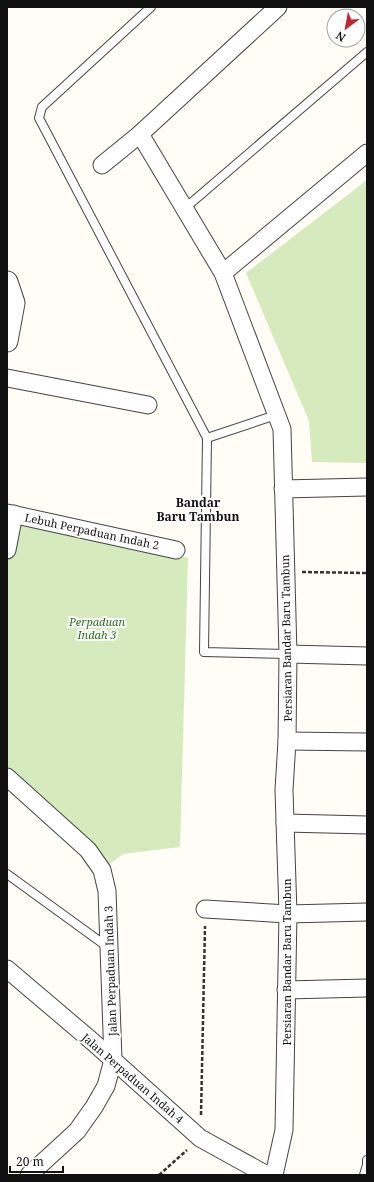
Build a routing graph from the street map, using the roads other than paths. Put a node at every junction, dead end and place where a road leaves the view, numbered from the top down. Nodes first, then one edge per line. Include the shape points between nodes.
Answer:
1 (150, 7) edge
2 (278, 7) edge
3 (367, 52) edge
4 (140, 134) junction
5 (367, 153) edge
6 (102, 166) dead end
7 (184, 209) junction
8 (223, 273) junction
9 (7, 282) edge
10 (7, 341) edge
11 (7, 378) edge
12 (148, 405) dead end
13 (276, 415) junction
14 (207, 438) junction
15 (367, 487) edge
16 (283, 489) junction
17 (10, 514) edge
18 (7, 550) edge
19 (176, 550) dead end
20 (288, 654) junction
21 (367, 656) edge
22 (287, 741) junction
23 (367, 742) edge
24 (7, 777) edge
25 (285, 823) junction
26 (367, 825) edge
27 (7, 874) edge
28 (205, 909) road end
29 (367, 912) edge
30 (288, 914) junction
31 (109, 948) junction
32 (7, 969) edge
33 (367, 988) edge
34 (286, 990) junction
35 (114, 1060) junction
36 (367, 1160) edge
37 (29, 1175) edge
38 (268, 1175) edge
39 (274, 1175) edge
40 (364, 1175) edge

1 - 14 lane via 42,107 39,118
2 - 4 street
3 - 7 lane
4 - 6 street
4 - 7 street, Persiaran Bandar Baru Tambun
5 - 8 street
7 - 8 street, Persiaran Bandar Baru Tambun
8 - 13 street, Persiaran Bandar Baru Tambun
9 - 10 street via 14,303
11 - 12 street
13 - 14 lane
13 - 16 street, Persiaran Bandar Baru Tambun via 282,429
14 - 20 lane via 204,652
15 - 16 street
16 - 20 street, Persiaran Bandar Baru Tambun
17 - 18 street
17 - 19 street, Lebuh Perpaduan Indah 2
20 - 21 street
20 - 22 street, Persiaran Bandar Baru Tambun
22 - 23 street
22 - 25 street, Persiaran Bandar Baru Tambun
24 - 31 street, Jalan Perpaduan Indah 3 via 88,850 102,870 107,891
25 - 26 street
25 - 30 street, Persiaran Bandar Baru Tambun
27 - 31 lane
28 - 30 street
29 - 30 street
30 - 34 street, Persiaran Bandar Baru Tambun
31 - 35 street, Jalan Perpaduan Indah 3
32 - 35 street, Jalan Perpaduan Indah 4
33 - 34 street
34 - 39 street, Persiaran Bandar Baru Tambun via 284,1130
35 - 37 street, Jalan Perpaduan Indah 3 via 106,1086 77,1131
35 - 38 street, Jalan Perpaduan Indah 4 via 200,1138
36 - 40 lane

